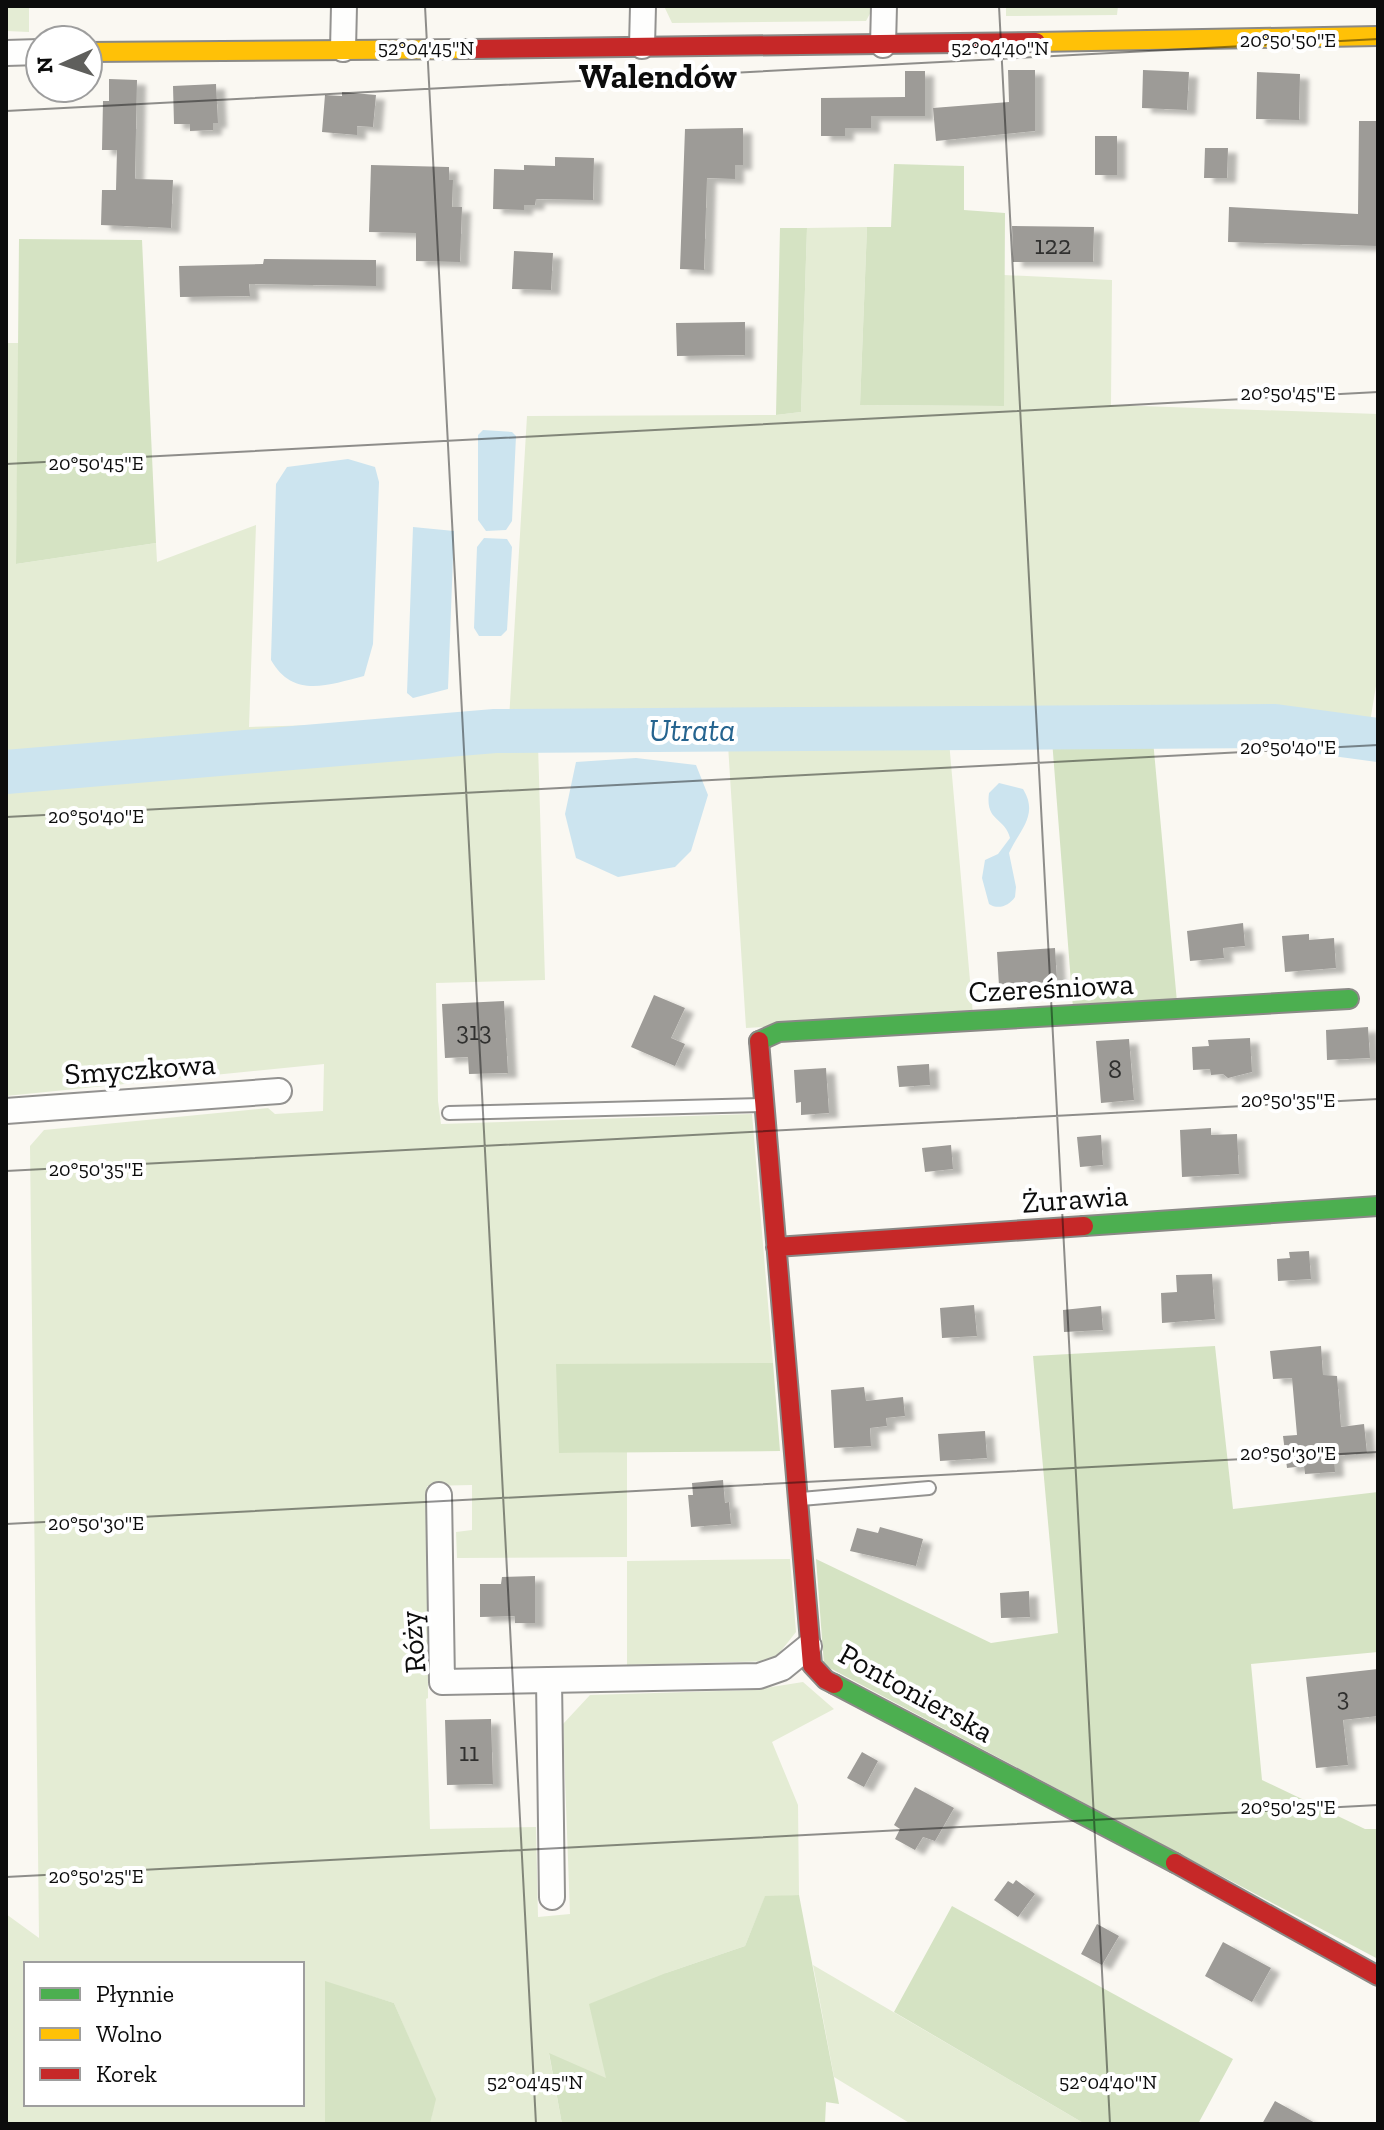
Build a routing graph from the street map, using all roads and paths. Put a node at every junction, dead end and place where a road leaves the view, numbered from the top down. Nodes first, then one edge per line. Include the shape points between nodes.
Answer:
1 (344, 6) edge
2 (643, 6) edge
3 (884, 6) edge
4 (1378, 36) edge
5 (883, 45) junction
6 (642, 46) junction
7 (343, 49) junction
8 (104, 52) edge
9 (1349, 999) dead end
10 (759, 1040) joint
11 (279, 1091) dead end
12 (764, 1105) junction
13 (6, 1111) edge
14 (449, 1113) dead end
15 (1378, 1206) edge
16 (776, 1247) junction
17 (929, 1488) dead end
18 (439, 1495) dead end
19 (797, 1500) junction
20 (809, 1646) junction
21 (549, 1680) junction
22 (552, 1897) dead end
23 (1378, 1976) edge

1 - 7 street
2 - 6 street
3 - 5 street
4 - 5 street
5 - 6 street
6 - 7 street
7 - 8 street
9 - 10 street, Czereśniowa via 779,1032
10 - 12 street, Pontonierska
11 - 13 street, Smyczkowa
12 - 14 lane
12 - 16 street, Pontonierska
15 - 16 street, Żurawia
16 - 19 street, Pontonierska
17 - 19 lane
18 - 21 street, Róży via 442,1682
19 - 20 street, Pontonierska
20 - 21 street, Róży via 782,1668 759,1676
20 - 23 street, Pontonierska via 812,1665 826,1680 1108,1826
21 - 22 street

